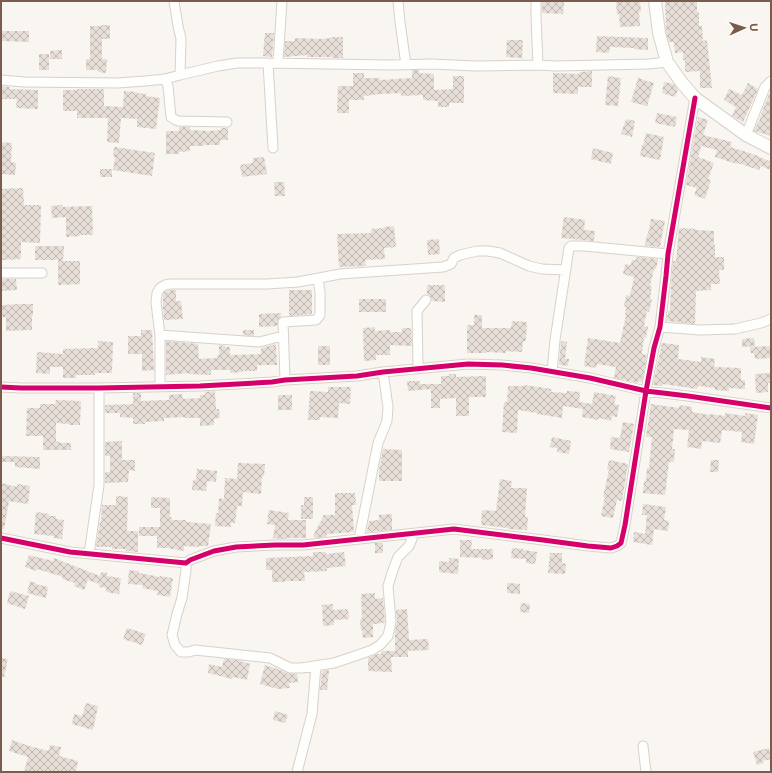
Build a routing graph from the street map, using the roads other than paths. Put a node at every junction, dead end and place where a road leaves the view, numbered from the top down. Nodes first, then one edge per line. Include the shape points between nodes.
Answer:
1 (174, 1) edge
2 (282, 1) edge
3 (398, 1) edge
4 (536, 1) edge
5 (655, 1) edge
6 (667, 62) junction
7 (268, 63) junction
8 (278, 63) junction
9 (406, 65) junction
10 (538, 65) junction
11 (180, 75) junction
12 (165, 79) junction
13 (1, 80) edge
14 (771, 80) edge
15 (695, 98) junction
16 (227, 122) dead end
17 (746, 135) junction
18 (273, 148) dead end
19 (771, 148) edge
20 (668, 254) junction
21 (566, 270) junction
22 (42, 273) dead end
23 (1, 274) edge
24 (318, 279) junction
25 (426, 300) dead end
26 (771, 319) edge
27 (660, 327) junction
28 (160, 335) junction
29 (283, 336) junction
30 (418, 368) junction
31 (383, 372) junction
32 (552, 372) junction
33 (285, 380) junction
34 (1, 387) edge
35 (160, 387) junction
36 (99, 388) junction
37 (646, 391) junction
38 (771, 408) edge
39 (412, 534) junction
40 (1, 538) edge
41 (360, 539) junction
42 (89, 554) junction
43 (186, 563) junction
44 (316, 666) junction
45 (643, 746) dead end
46 (297, 772) edge
47 (646, 772) edge

1 - 11 street via 181,39
2 - 8 street
3 - 9 street
4 - 10 street
5 - 6 street via 659,33
6 - 10 street
6 - 15 street
7 - 8 street
7 - 11 street via 237,63
7 - 18 street
8 - 9 street
9 - 10 street
11 - 12 street
12 - 13 street via 117,83
12 - 16 street via 171,117 178,121
14 - 17 street via 765,88
15 - 17 street
15 - 20 street
17 - 19 street
20 - 21 street via 571,246
20 - 27 street
21 - 24 street via 542,269 528,266 500,253 477,251 460,255 454,258 451,264 443,267 340,274
21 - 32 street
22 - 23 street
24 - 28 street via 267,284 165,285 160,288 156,303
24 - 29 street via 319,318 283,322
25 - 30 street via 417,311
26 - 27 street via 735,329
27 - 37 street
28 - 29 street via 259,342
28 - 35 street
29 - 33 street
30 - 31 street
30 - 32 street via 468,364 502,365
31 - 33 street
31 - 41 street via 388,407 387,421 378,443
32 - 37 street
33 - 35 street
34 - 36 street
35 - 36 street
36 - 42 street via 99,485
37 - 38 street
37 - 39 street via 625,525 621,542 617,546 588,546 454,529
39 - 41 street
39 - 44 street via 409,546 398,557 388,586 391,622 388,636 372,650 334,663
40 - 42 street
41 - 43 street via 303,545 236,547 214,551
42 - 43 street
43 - 44 street via 182,598 172,635 175,645 181,652 196,650 270,658 290,668
44 - 46 street via 312,714
45 - 47 street

